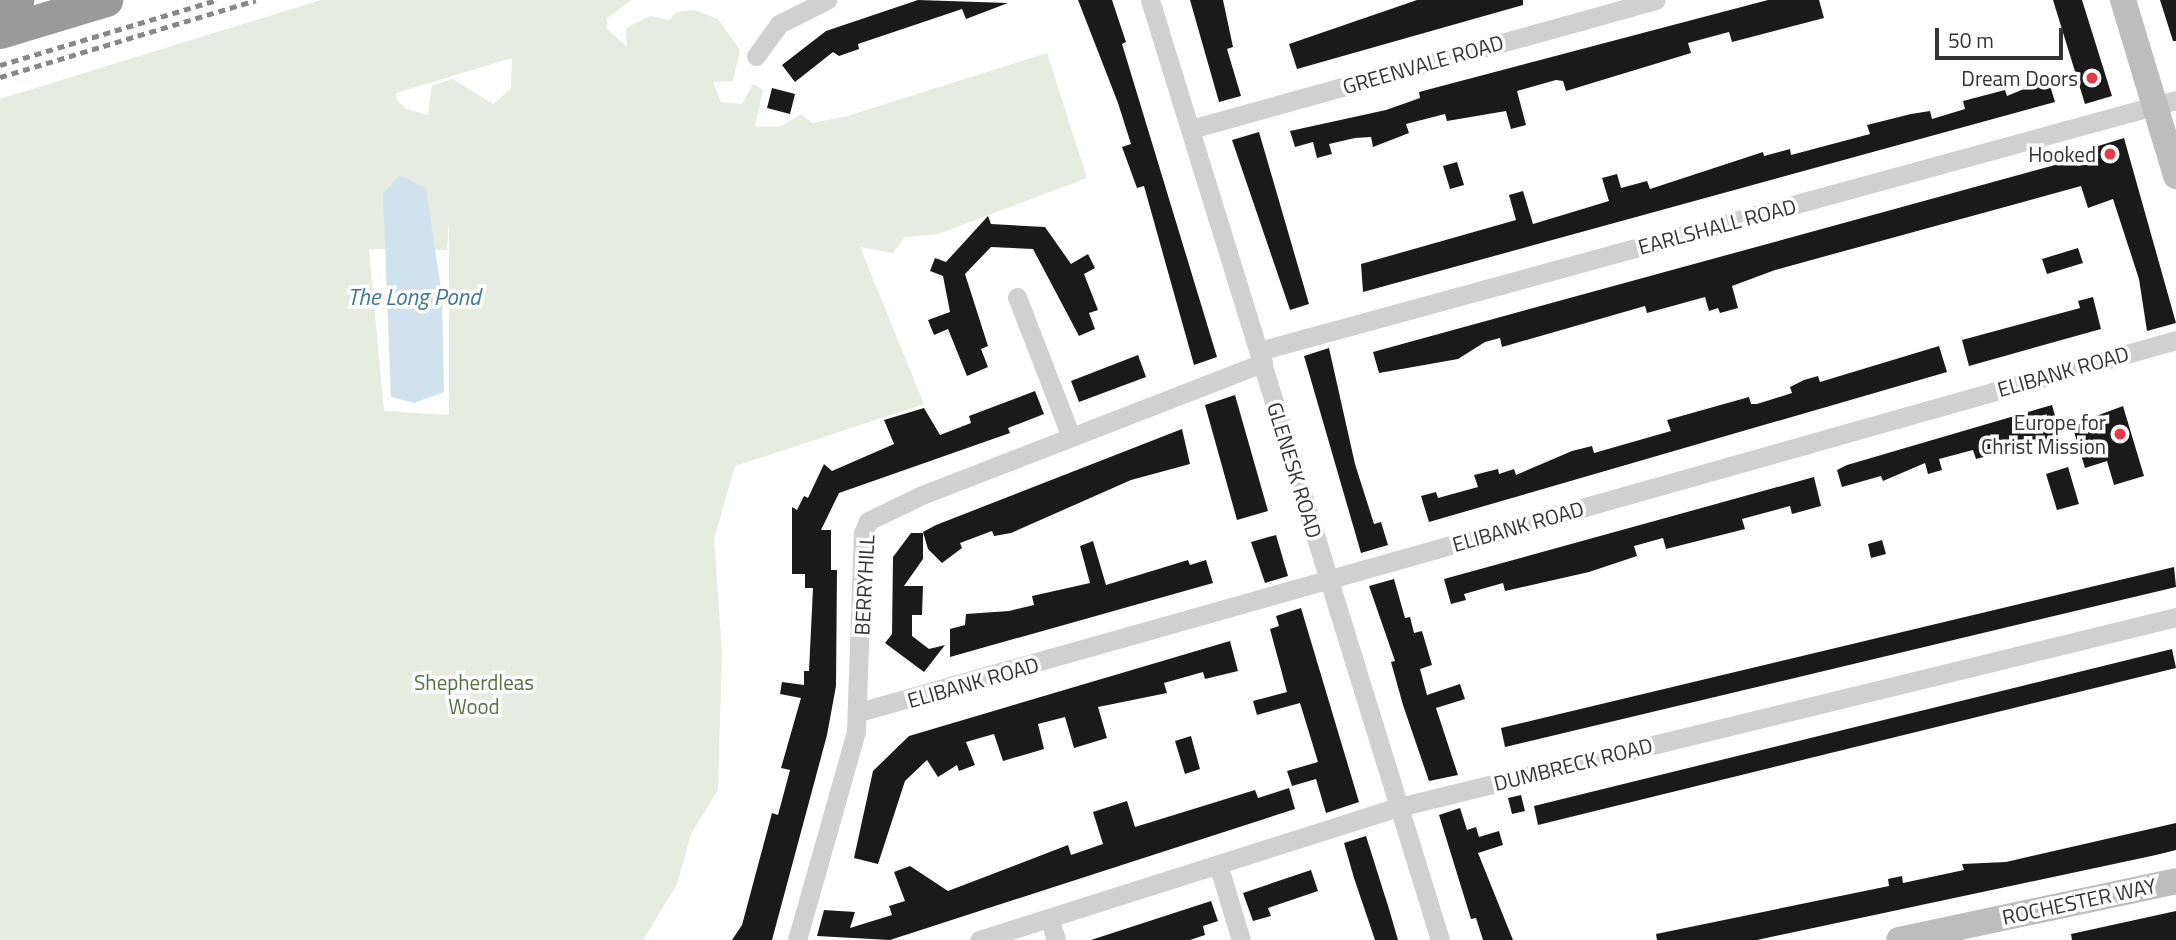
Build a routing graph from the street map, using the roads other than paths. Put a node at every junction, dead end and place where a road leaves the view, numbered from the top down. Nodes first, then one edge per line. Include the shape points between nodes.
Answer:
1 (17, 0) edge
2 (106, 0) edge
3 (827, 0) edge
4 (1150, 0) edge
5 (1656, 0) edge
6 (2123, 0) edge
7 (0, 5) edge
8 (0, 32) edge
9 (756, 57) dead end
10 (2165, 103) edge
11 (1191, 128) junction
12 (2176, 176) edge
13 (1017, 297) dead end
14 (2176, 340) edge
15 (1261, 357) junction
16 (1071, 437) junction
17 (1328, 579) junction
18 (2176, 617) edge
19 (859, 712) junction
20 (1399, 807) junction
21 (1218, 864) junction
22 (2176, 880) edge
23 (1049, 918) junction
24 (797, 940) edge
25 (979, 940) edge
26 (1056, 940) edge
27 (1241, 940) edge
28 (1440, 940) edge
29 (1899, 940) edge

1 - 7 highway
2 - 8 highway
3 - 9 street via 779,24
4 - 11 street, GLENESK ROAD
5 - 11 street, GREENVALE ROAD
6 - 10 street
10 - 12 street
10 - 15 street, EARLSHALL ROAD
11 - 15 street, GLENESK ROAD
13 - 16 street
14 - 17 street, ELIBANK ROAD
15 - 16 street, BERRYHILL
15 - 17 street, GLENESK ROAD
16 - 19 street, BERRYHILL via 867,522 863,533
17 - 19 street, ELIBANK ROAD
17 - 20 street, GLENESK ROAD
18 - 20 street, DUMBRECK ROAD
19 - 24 street, BERRYHILL
20 - 21 street, DUMBRECK ROAD
20 - 28 street, GLENESK ROAD
21 - 23 street, DUMBRECK ROAD
21 - 27 street
22 - 29 street, ROCHESTER WAY
23 - 25 street, DUMBRECK ROAD
23 - 26 street

